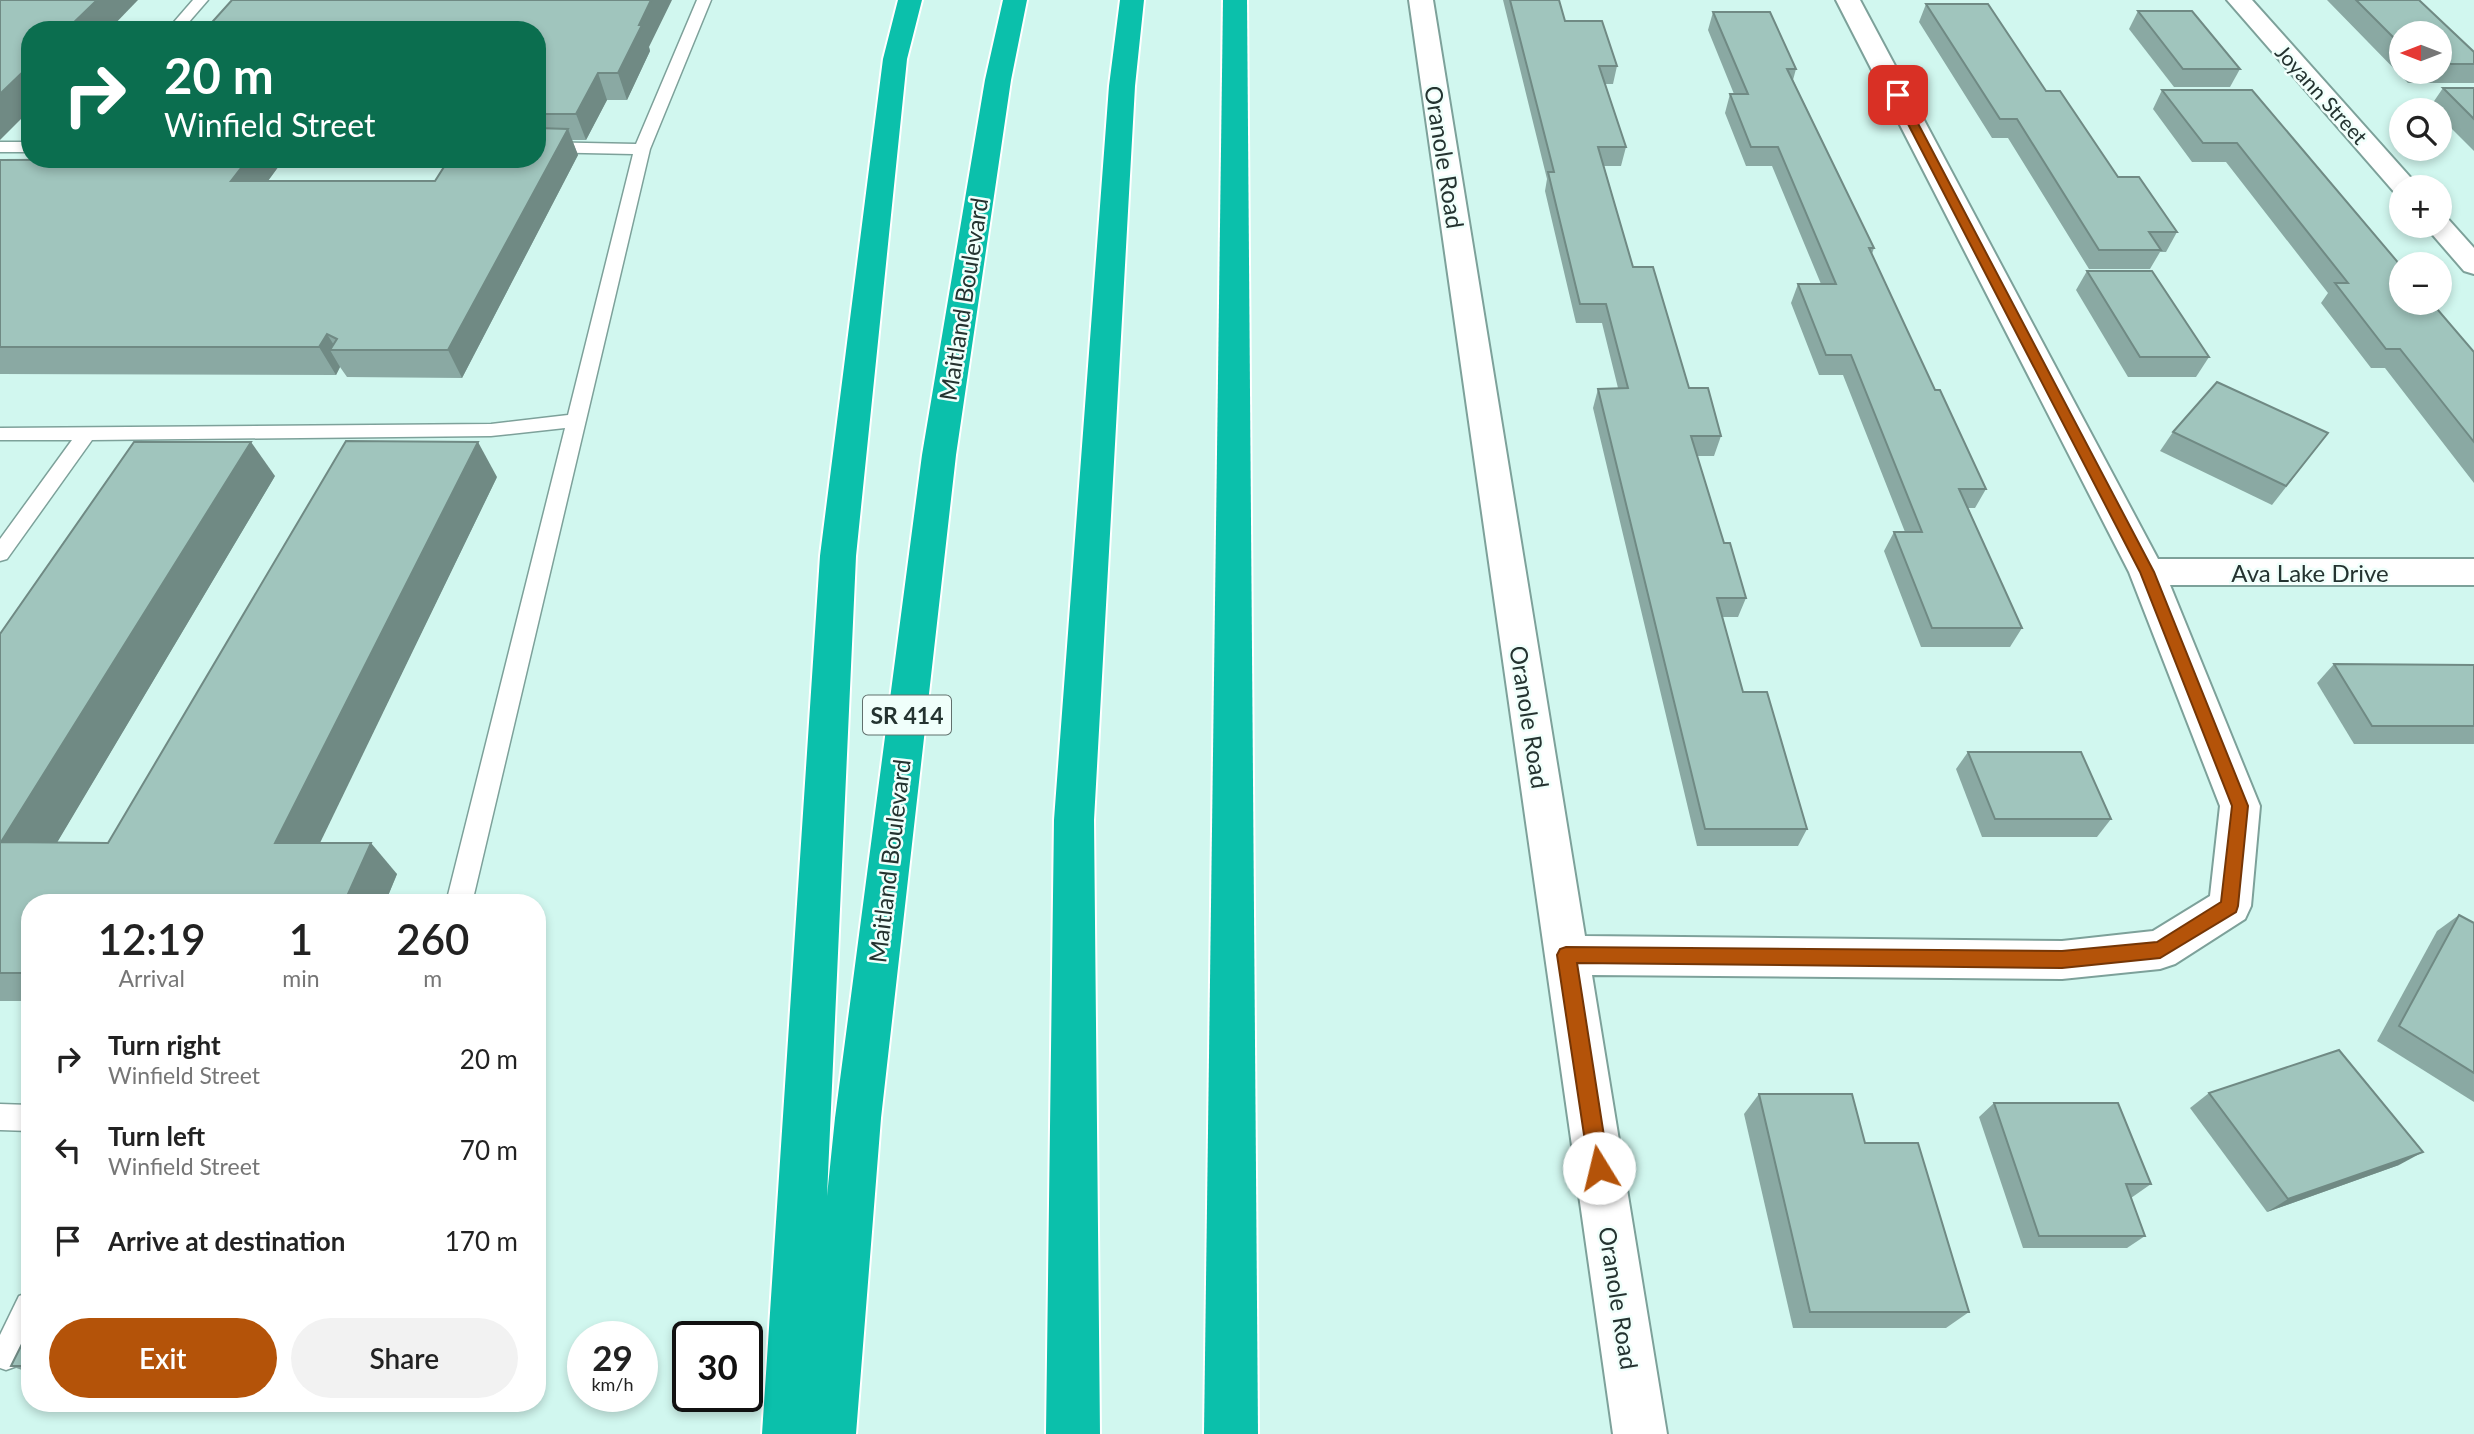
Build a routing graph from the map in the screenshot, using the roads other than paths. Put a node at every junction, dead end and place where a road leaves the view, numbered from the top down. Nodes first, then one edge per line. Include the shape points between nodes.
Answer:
1 (201, 0) edge
2 (704, 0) edge
3 (910, 0) edge
4 (1016, 0) edge
5 (1132, 0) edge
6 (1235, 0) edge
7 (1421, 0) edge
8 (1848, 0) edge
9 (2239, 0) edge
10 (182, 21) edge
11 (0, 147) edge
12 (21, 147) edge
13 (546, 147) edge
14 (642, 149) junction
15 (2394, 175) edge
16 (2450, 238) edge
17 (2474, 265) edge
18 (576, 420) junction
19 (0, 434) edge
20 (86, 434) junction
21 (0, 554) edge
22 (2147, 572) junction
23 (2474, 572) edge
24 (461, 894) edge
25 (1566, 955) junction
26 (0, 1117) edge
27 (21, 1118) edge
28 (21, 1325) edge
29 (6, 1354) dead end
30 (789, 1434) edge
31 (829, 1434) edge
32 (1073, 1434) edge
33 (1231, 1434) edge
34 (1640, 1434) edge

1 - 10 lane
2 - 14 lane
3 - 30 highway via 895,59 838,556
4 - 31 highway, Maitland Boulevard / SR 414 via 998,80 939,455 858,1118
5 - 32 highway via 1122,86 1074,820
6 - 33 highway
7 - 25 street, Oranole Road
8 - 22 street
9 - 15 street, Joyann Street
11 - 12 lane
13 - 14 lane
14 - 18 lane
16 - 17 street
18 - 20 lane via 491,430
18 - 24 lane
19 - 20 lane
20 - 21 lane
22 - 23 street, Ava Lake Drive
22 - 25 street via 2240,806 2230,906 2160,950 2062,960
25 - 34 street, Oranole Road
26 - 27 lane
28 - 29 lane

